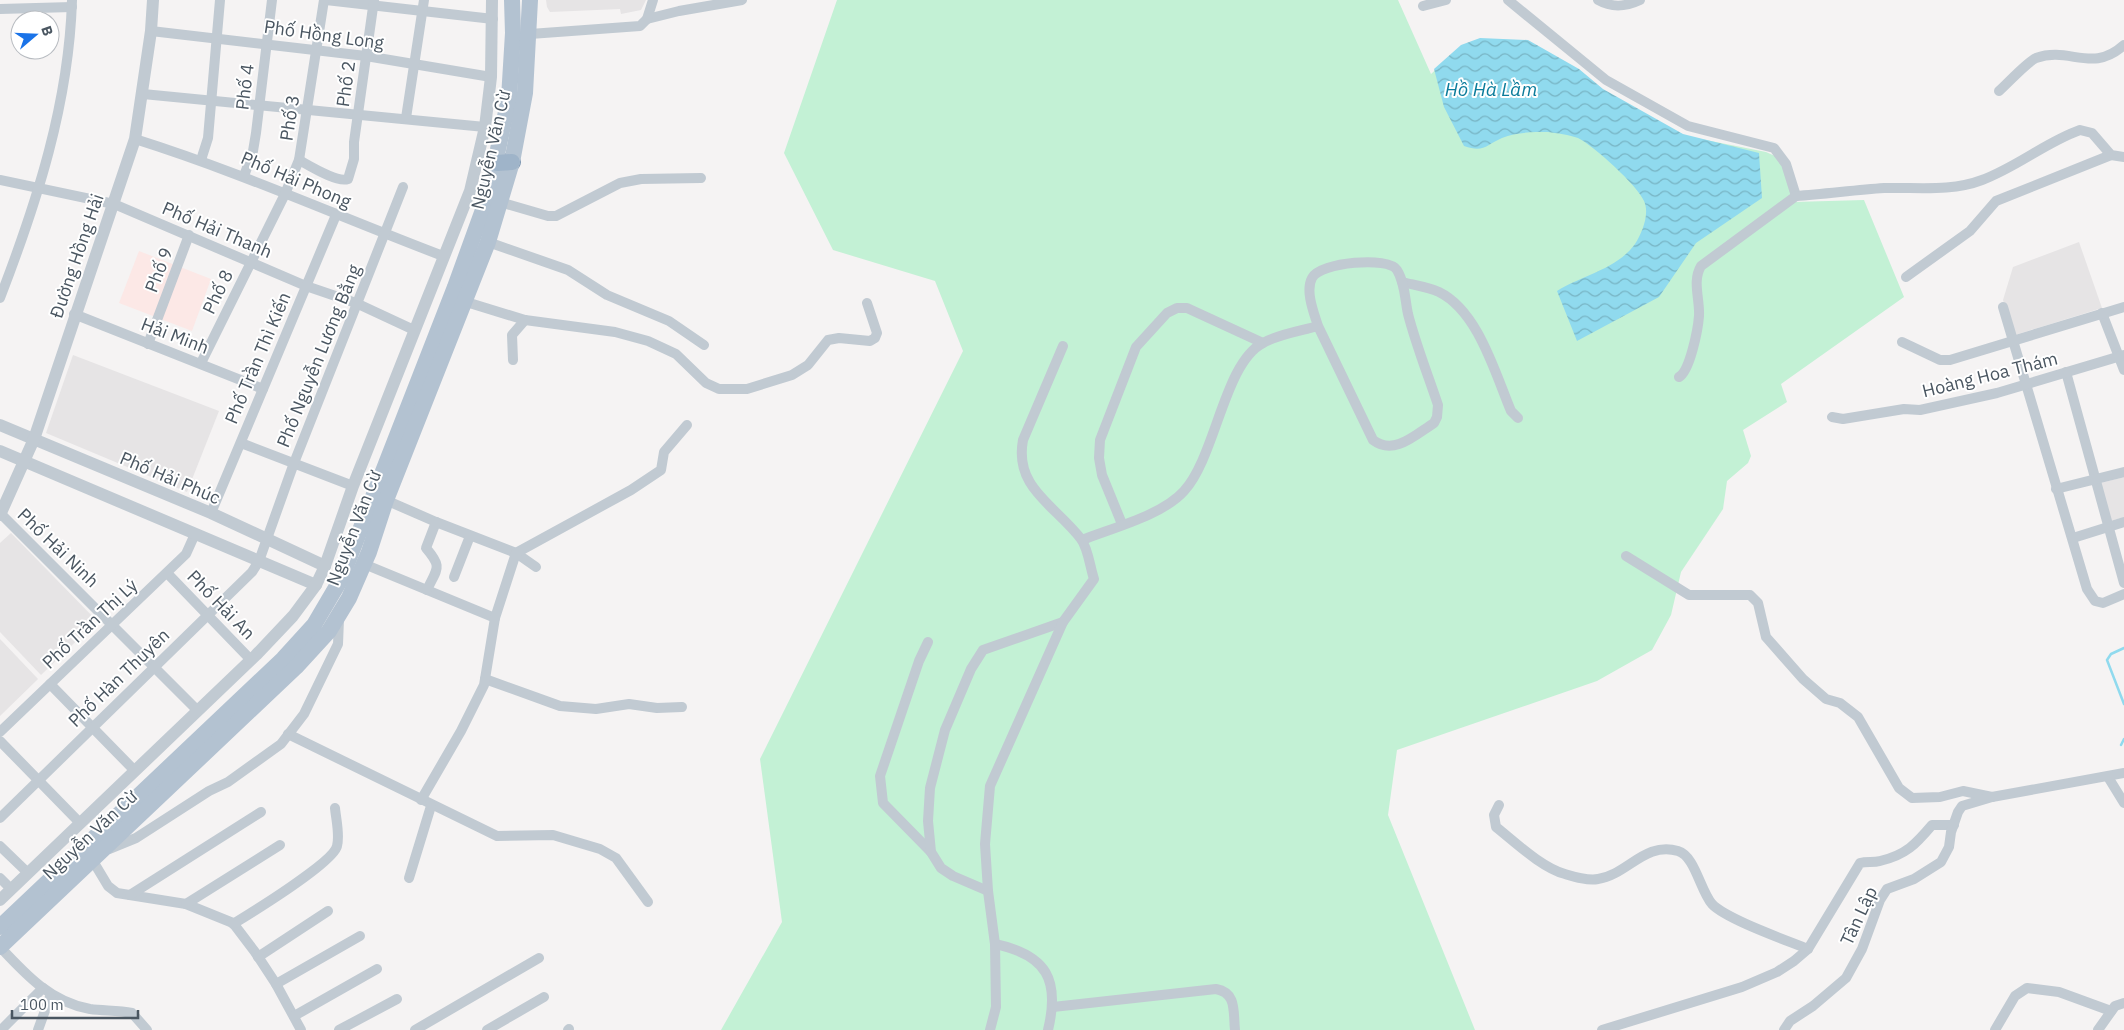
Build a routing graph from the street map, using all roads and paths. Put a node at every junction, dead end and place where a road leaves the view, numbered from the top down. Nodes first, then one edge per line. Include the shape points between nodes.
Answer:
1 (153, 0) edge
2 (220, 0) edge
3 (272, 0) edge
4 (325, 0) edge
5 (424, 0) edge
6 (492, 0) edge
7 (512, 0) edge
8 (530, 0) edge
9 (653, 0) edge
10 (742, 0) edge
11 (1446, 0) edge
12 (1508, 0) edge
13 (1598, 0) edge
14 (1640, 0) edge
15 (72, 3) edge
16 (373, 3) edge
17 (1423, 6) dead end
18 (0, 9) edge
19 (423, 11) junction
20 (493, 18) junction
21 (647, 19) junction
22 (152, 31) junction
23 (530, 34) junction
24 (217, 38) junction
25 (267, 43) junction
26 (2124, 45) edge
27 (318, 50) junction
28 (366, 56) junction
29 (415, 65) junction
30 (491, 77) junction
31 (1999, 91) dead end
32 (143, 94) junction
33 (212, 100) junction
34 (260, 104) junction
35 (308, 110) junction
36 (358, 114) junction
37 (406, 118) junction
38 (485, 127) junction
39 (135, 140) junction
40 (2112, 155) junction
41 (2124, 157) edge
42 (201, 160) junction
43 (299, 160) junction
44 (504, 162) junction
45 (244, 176) junction
46 (701, 178) dead end
47 (0, 180) edge
48 (403, 186) dead end
49 (40, 187) junction
50 (285, 194) junction
51 (1796, 196) junction
52 (500, 202) junction
53 (114, 204) junction
54 (336, 215) junction
55 (385, 234) junction
56 (190, 235) junction
57 (488, 242) junction
58 (443, 256) junction
59 (250, 262) junction
60 (1906, 276) dead end
61 (1402, 282) junction
62 (306, 286) junction
63 (0, 298) edge
64 (463, 301) junction
65 (867, 303) dead end
66 (358, 304) junction
67 (2003, 307) dead end
68 (2124, 307) edge
69 (2102, 313) junction
70 (74, 314) junction
71 (525, 320) junction
72 (1318, 326) junction
73 (414, 330) junction
74 (2014, 340) junction
75 (1902, 342) dead end
76 (1263, 343) junction
77 (148, 344) junction
78 (704, 345) dead end
79 (1063, 346) dead end
80 (2122, 355) edge
81 (513, 360) dead end
82 (201, 364) junction
83 (2124, 370) edge
84 (2066, 372) junction
85 (1679, 377) dead end
86 (2027, 384) junction
87 (263, 389) junction
88 (1832, 417) dead end
89 (1518, 418) dead end
90 (0, 425) edge
91 (687, 425) dead end
92 (34, 440) junction
93 (241, 443) junction
94 (0, 451) edge
95 (24, 462) junction
96 (294, 463) junction
97 (2124, 472) edge
98 (2095, 480) junction
99 (353, 486) junction
100 (2056, 489) junction
101 (379, 497) junction
102 (211, 513) junction
103 (0, 515) edge
104 (436, 522) junction
105 (2124, 522) edge
106 (1122, 524) junction
107 (2108, 527) junction
108 (195, 534) junction
109 (470, 536) junction
110 (265, 538) junction
111 (2072, 538) junction
112 (1082, 540) junction
113 (516, 553) junction
114 (1626, 556) dead end
115 (259, 561) junction
116 (364, 564) junction
117 (325, 566) junction
118 (536, 567) dead end
119 (167, 573) junction
120 (454, 577) dead end
121 (2124, 583) edge
122 (316, 585) junction
123 (427, 590) junction
124 (2124, 594) edge
125 (339, 614) junction
126 (207, 615) junction
127 (495, 618) junction
128 (1063, 622) junction
129 (113, 624) junction
130 (928, 642) dead end
131 (251, 660) junction
132 (154, 666) junction
133 (485, 679) junction
134 (50, 684) junction
135 (682, 707) dead end
136 (198, 711) junction
137 (92, 727) junction
138 (0, 732) edge
139 (288, 734) junction
140 (0, 741) edge
141 (135, 771) junction
142 (2124, 773) edge
143 (2108, 777) junction
144 (38, 780) junction
145 (1992, 797) junction
146 (420, 800) junction
147 (2124, 803) edge
148 (431, 806) junction
149 (1499, 806) dead end
150 (335, 808) dead end
151 (261, 812) dead end
152 (0, 818) edge
153 (80, 823) junction
154 (1954, 825) junction
155 (280, 845) dead end
156 (0, 846) edge
157 (931, 852) junction
158 (98, 856) junction
159 (28, 873) junction
160 (0, 878) edge
161 (409, 878) dead end
162 (11, 889) junction
163 (988, 891) junction
164 (130, 895) junction
165 (0, 900) edge
166 (648, 902) dead end
167 (186, 904) junction
168 (328, 911) dead end
169 (233, 924) junction
170 (0, 927) edge
171 (360, 936) dead end
172 (996, 944) junction
173 (0, 947) edge
174 (1808, 949) junction
175 (258, 957) junction
176 (539, 958) dead end
177 (377, 969) dead end
178 (276, 984) junction
179 (47, 991) junction
180 (544, 997) dead end
181 (397, 999) dead end
182 (2124, 1003) edge
183 (1054, 1007) junction
184 (2111, 1011) junction
185 (294, 1016) junction
186 (1, 1030) edge
187 (38, 1030) edge
188 (147, 1030) edge
189 (301, 1030) edge
190 (339, 1030) edge
191 (415, 1030) edge
192 (487, 1030) edge
193 (990, 1030) edge
194 (1048, 1030) edge
195 (1235, 1030) edge
196 (1602, 1030) edge
197 (1784, 1030) edge
198 (1995, 1030) edge
199 (2098, 1030) edge

1 - 22 street, Đường Hồng Hải
2 - 24 street
3 - 25 street, Phố 4
4 - 16 street
4 - 27 street, Phố 3
5 - 19 street
6 - 20 street, Nguyễn Văn Cừ
7 - 44 main road, Nguyễn Văn Cừ via 513,33
8 - 23 main road, Nguyễn Văn Cừ
9 - 21 street
10 - 21 street
11 - 17 street
12 - 51 street via 1606,80 1688,126 1774,148 1786,164
13 - 14 street via 1608,6 1628,5
15 - 18 street
15 - 49 street via 57,117
16 - 19 street
16 - 28 street, Phố 2
19 - 20 street
19 - 29 street
20 - 30 street, Nguyễn Văn Cừ
21 - 23 street via 632,28
22 - 24 street, Phố Hồng Long
22 - 32 street, Đường Hồng Hải
23 - 44 main road, Nguyễn Văn Cừ via 525,93
24 - 25 street, Phố Hồng Long
24 - 33 street
25 - 27 street, Phố Hồng Long
25 - 34 street, Phố 4
26 - 31 street via 2103,59 2047,56 2034,59
27 - 28 street, Phố Hồng Long
27 - 35 street, Phố 3
28 - 29 street, Phố Hồng Long
28 - 36 street, Phố 2
29 - 30 street, Phố Hồng Long
29 - 37 street
30 - 38 street, Nguyễn Văn Cừ
32 - 33 street
32 - 39 street, Đường Hồng Hải
33 - 34 street
33 - 42 street via 208,138
34 - 35 street
34 - 45 street, Phố 4 via 253,151
35 - 36 street
35 - 43 street, Phố 3
36 - 37 street
36 - 43 street, Phố 2 via 352,166 346,180 318,171
37 - 38 street
38 - 58 street, Nguyễn Văn Cừ via 470,191
39 - 42 street, Phố Hải Phong
39 - 53 street, Đường Hồng Hải
40 - 41 street
40 - 51 street via 2092,134 2080,130 2001,172 1969,184
40 - 60 street via 1996,201 1970,231
42 - 45 street, Phố Hải Phong
43 - 50 street, Phố 3
44 - 52 main road, Nguyễn Văn Cừ
44 - 101 main road, Nguyễn Văn Cừ via 488,196
45 - 50 street, Phố Hải Phong
46 - 52 street via 641,179 620,183 556,216
47 - 49 street, Phố Hải Thanh
48 - 55 street, Phố Nguyễn Lương Bằng
49 - 53 street, Phố Hải Thanh
49 - 63 street
50 - 54 street, Phố Hải Phong
50 - 59 street, Phố 3
51 - 85 street via 1701,266 1696,281 1698,328 1686,371
52 - 57 main road, Nguyễn Văn Cừ
53 - 56 street, Phố Hải Thanh
53 - 70 street, Đường Hồng Hải
54 - 55 street, Phố Hải Phong
54 - 62 street, Phố Trần Thì Kiến
55 - 58 street, Phố Hải Phong
55 - 66 street, Phố Nguyễn Lương Bằng
56 - 59 street, Phố Hải Thanh
56 - 77 street, Phố 9
57 - 64 main road, Nguyễn Văn Cừ
57 - 78 street via 568,270 607,296 669,321
58 - 73 street, Nguyễn Văn Cừ
59 - 62 street, Phố Hải Thanh
59 - 82 street, Phố 8
61 - 72 street via 1397,270 1387,263 1332,265 1321,269 1312,277 1310,286
61 - 72 street via 1408,315 1438,411 1434,423 1398,445 1389,447 1373,440
61 - 89 street via 1438,291 1464,312 1476,330 1511,411
62 - 66 street, Phố Hải Thanh
62 - 87 street, Phố Trần Thì Kiến
64 - 71 street
64 - 101 main road, Nguyễn Văn Cừ
65 - 71 street via 877,333 875,338 870,341 828,340 801,370 756,387 738,390 713,387 676,354 648,341 614,332
66 - 73 street, Phố Hải Thanh
66 - 96 street, Phố Nguyễn Lương Bằng
67 - 74 street
68 - 69 street
69 - 74 street
69 - 80 street
70 - 77 street, Hải Minh
70 - 92 street, Đường Hồng Hải
71 - 81 street via 512,335
72 - 76 street
73 - 99 street, Nguyễn Văn Cừ
74 - 75 street via 1945,361
74 - 86 street
76 - 106 street via 1250,354 1236,377 1204,460 1183,492 1168,504
76 - 106 street via 1188,308 1176,308 1167,313 1136,347 1100,440 1102,475
77 - 82 street, Hải Minh
79 - 112 street via 1020,454 1028,482
80 - 83 street
80 - 84 street, Hoàng Hoa Thám
82 - 87 street, Hải Minh
84 - 86 street, Hoàng Hoa Thám
84 - 98 street
86 - 88 street, Hoàng Hoa Thám via 1920,410 1904,409 1843,419
86 - 100 street
87 - 93 street, Phố Trần Thì Kiến
90 - 92 street, Phố Hải Phúc
91 - 113 street via 664,452 661,470
92 - 95 street, Đường Hồng Hải
92 - 102 street, Phố Hải Phúc
93 - 96 street
93 - 102 street, Phố Trần Thì Kiến
94 - 95 street
95 - 103 street, Đường Hồng Hải
95 - 108 street
96 - 99 street
96 - 110 street, Phố Nguyễn Lương Bằng
97 - 98 street
98 - 100 street
98 - 107 street
99 - 117 street, Nguyễn Văn Cừ
100 - 111 street
101 - 104 street
101 - 116 main road, Nguyễn Văn Cừ
101 - 170 main road, Nguyễn Văn Cừ via 341,579 314,625
102 - 110 street, Phố Hải Phúc
103 - 129 street, Phố Hải Ninh
104 - 109 street
104 - 123 street via 426,548 438,566
105 - 107 street
106 - 112 street
107 - 111 street
107 - 121 street
108 - 115 street
108 - 119 street, Phố Trần Thị Lý via 186,554
109 - 113 street
109 - 120 street
110 - 115 street, Phố Nguyễn Lương Bằng
110 - 117 street, Phố Hải Phúc
111 - 124 street via 2087,590 2095,602 2103,603
112 - 128 street via 1094,579
113 - 118 street
113 - 127 street
114 - 145 street via 1689,596 1750,595 1758,603 1766,637 1802,679 1826,699 1840,703 1858,717 1899,788 1912,798 1940,797 1963,791
115 - 122 street
115 - 126 street, Phố Hàn Thuyên via 252,572
116 - 123 street
116 - 125 main road, Nguyễn Văn Cừ
117 - 122 street, Nguyễn Văn Cừ
119 - 126 street, Phố Hải An
119 - 129 street, Phố Trần Thị Lý
122 - 131 street, Nguyễn Văn Cừ via 293,616
123 - 127 street
125 - 139 street via 338,644 304,714
125 - 158 main road, Nguyễn Văn Cừ via 329,631 296,667
126 - 131 street, Phố Hải An
126 - 132 street, Phố Hàn Thuyên
127 - 133 street
128 - 157 street via 983,650 970,669 945,730 930,788
128 - 163 street via 990,786 985,844
129 - 132 street, Phố Hải Ninh
129 - 134 street, Phố Trần Thị Lý
130 - 157 street via 880,776 883,803
131 - 136 street, Nguyễn Văn Cừ
132 - 136 street, Phố Hải Ninh
132 - 137 street, Phố Hàn Thuyên
133 - 135 street via 560,706 596,709 629,704
133 - 146 street via 461,730
134 - 137 street
134 - 138 street, Phố Trần Thị Lý
136 - 141 street, Nguyễn Văn Cừ
137 - 141 street
137 - 144 street, Phố Hàn Thuyên
139 - 146 street
139 - 158 street via 281,744 228,782 208,790 136,838
140 - 144 street
141 - 153 street, Nguyễn Văn Cừ
142 - 143 street, Tân Lập
143 - 145 street, Tân Lập
143 - 147 street
144 - 152 street, Phố Hàn Thuyên
144 - 153 street
145 - 154 street, Tân Lập via 1962,806
146 - 148 street
148 - 161 street
148 - 166 street via 497,836 553,835 600,849 616,858
149 - 174 street via 1494,815 1496,827 1557,871 1590,880 1613,874 1649,852 1680,851 1688,857 1705,893 1718,909
150 - 169 street via 336,849 312,871
151 - 164 street
153 - 159 street, Nguyễn Văn Cừ
154 - 174 street via 1932,825 1918,844 1908,850 1880,862 1860,863
154 - 197 street, Tân Lập via 1942,862 1887,889 1846,978 1790,1021
155 - 167 street
156 - 159 street
157 - 163 street via 941,868
158 - 164 street via 108,886 117,893
158 - 173 main road, Nguyễn Văn Cừ
159 - 162 street, Nguyễn Văn Cừ
160 - 162 street
162 - 165 street, Nguyễn Văn Cừ
163 - 172 street
164 - 167 street
167 - 169 street
168 - 175 street
169 - 175 street
171 - 178 street
172 - 183 street via 1015,948 1043,966 1051,980
172 - 193 street via 996,1007
173 - 179 street
174 - 196 street via 1778,972 1754,982
175 - 178 street
176 - 191 street
177 - 185 street
178 - 185 street
179 - 186 street
179 - 187 street
179 - 188 street via 56,998 90,1009 132,1013
180 - 192 street
181 - 190 street
182 - 184 street
183 - 194 street
183 - 195 street via 1216,989 1231,996
184 - 198 street via 2059,992 2026,988 2015,996
184 - 199 street
185 - 189 street

